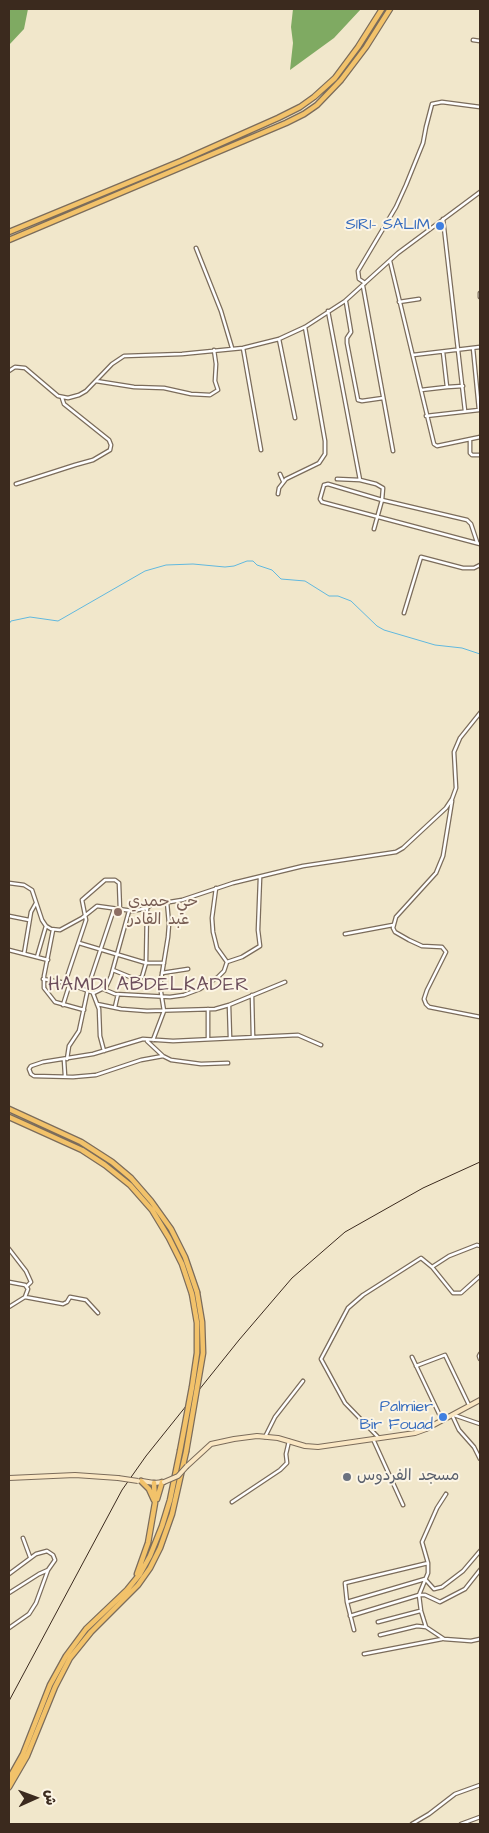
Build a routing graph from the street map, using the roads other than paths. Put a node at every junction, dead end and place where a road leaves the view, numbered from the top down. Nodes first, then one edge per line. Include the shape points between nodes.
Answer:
1 (382, 9) edge
2 (390, 9) edge
3 (473, 40) dead end
4 (480, 42) edge
5 (480, 108) edge
6 (480, 192) edge
7 (443, 219) junction
8 (9, 232) edge
9 (9, 240) edge
10 (196, 248) dead end
11 (390, 261) junction
12 (364, 285) junction
13 (480, 293) edge
14 (480, 297) edge
15 (419, 299) dead end
16 (345, 301) junction
17 (399, 302) junction
18 (328, 311) junction
19 (305, 327) junction
20 (279, 339) junction
21 (480, 347) edge
22 (232, 348) junction
23 (243, 348) junction
24 (473, 348) junction
25 (214, 350) junction
26 (458, 350) junction
27 (443, 352) junction
28 (413, 354) junction
29 (9, 371) edge
30 (96, 381) junction
31 (462, 386) junction
32 (447, 387) junction
33 (421, 391) junction
34 (62, 398) junction
35 (383, 398) junction
36 (480, 410) edge
37 (465, 411) junction
38 (426, 416) junction
39 (295, 418) dead end
40 (480, 437) edge
41 (470, 440) junction
42 (261, 450) dead end
43 (393, 451) dead end
44 (480, 455) edge
45 (280, 474) dead end
46 (337, 479) dead end
47 (360, 480) junction
48 (283, 481) junction
49 (16, 484) dead end
50 (278, 494) dead end
51 (382, 500) junction
52 (377, 516) junction
53 (374, 529) dead end
54 (478, 543) edge
55 (480, 565) edge
56 (404, 613) dead end
57 (480, 713) edge
58 (452, 799) junction
59 (260, 878) junction
60 (9, 883) edge
61 (216, 888) junction
62 (36, 902) junction
63 (167, 902) junction
64 (147, 908) junction
65 (114, 909) junction
66 (120, 910) junction
67 (129, 911) junction
68 (86, 915) junction
69 (9, 916) edge
70 (84, 919) junction
71 (29, 920) junction
72 (393, 925) junction
73 (46, 926) junction
74 (54, 930) junction
75 (345, 934) dead end
76 (79, 944) junction
77 (9, 950) edge
78 (100, 950) junction
79 (24, 954) junction
80 (117, 955) junction
81 (37, 957) junction
82 (48, 960) junction
83 (227, 962) junction
84 (146, 963) junction
85 (164, 964) junction
86 (188, 969) dead end
87 (113, 970) junction
88 (162, 973) junction
89 (44, 979) junction
90 (90, 982) junction
91 (285, 982) dead end
92 (67, 984) junction
93 (102, 989) junction
94 (88, 990) junction
95 (94, 993) junction
96 (118, 994) junction
97 (252, 995) junction
98 (161, 997) junction
99 (97, 1004) junction
100 (63, 1005) junction
101 (229, 1005) junction
102 (115, 1007) junction
103 (208, 1009) junction
104 (84, 1010) junction
105 (164, 1011) junction
106 (480, 1017) edge
107 (253, 1037) junction
108 (230, 1038) junction
109 (208, 1039) junction
110 (146, 1040) junction
111 (154, 1040) junction
112 (321, 1045) dead end
113 (104, 1051) junction
114 (163, 1056) junction
115 (66, 1060) junction
116 (228, 1063) dead end
117 (65, 1076) junction
118 (9, 1109) edge
119 (9, 1117) edge
120 (480, 1246) edge
121 (9, 1249) edge
122 (432, 1267) junction
123 (480, 1276) edge
124 (9, 1282) edge
125 (27, 1286) junction
126 (194, 1293) junction
127 (25, 1297) junction
128 (9, 1307) edge
129 (98, 1313) dead end
130 (480, 1354) edge
131 (412, 1357) dead end
132 (480, 1359) edge
133 (416, 1366) junction
134 (303, 1381) dead end
135 (480, 1400) edge
136 (469, 1406) junction
137 (452, 1415) junction
138 (442, 1420) junction
139 (480, 1424) edge
140 (265, 1436) junction
141 (379, 1438) junction
142 (373, 1439) junction
143 (289, 1441) junction
144 (183, 1451) junction
145 (480, 1459) edge
146 (9, 1478) edge
147 (140, 1481) junction
148 (163, 1482) junction
149 (154, 1483) junction
150 (446, 1494) dead end
151 (232, 1502) dead end
152 (155, 1503) junction
153 (403, 1505) dead end
154 (160, 1530) junction
155 (23, 1538) dead end
156 (480, 1551) edge
157 (30, 1557) junction
158 (428, 1564) junction
159 (48, 1570) junction
160 (480, 1570) edge
161 (9, 1574) edge
162 (425, 1579) junction
163 (127, 1590) junction
164 (9, 1593) edge
165 (419, 1595) junction
166 (347, 1602) junction
167 (421, 1611) junction
168 (350, 1616) junction
169 (378, 1622) dead end
170 (426, 1627) junction
171 (9, 1628) edge
172 (354, 1630) dead end
173 (380, 1635) dead end
174 (444, 1639) junction
175 (480, 1639) edge
176 (364, 1654) dead end
177 (9, 1779) edge
178 (480, 1785) edge
179 (9, 1787) edge
180 (480, 1817) edge
181 (412, 1824) edge
182 (462, 1824) edge

1 - 8 highway via 335,78 300,107
2 - 9 highway via 341,80 304,114
3 - 4 street
5 - 12 street via 442,102 432,104 424,143 396,207 358,271
6 - 7 street
7 - 11 street
7 - 26 street
10 - 22 street
11 - 12 street
11 - 17 street
12 - 16 street
12 - 35 street
13 - 14 street
15 - 17 street
16 - 18 street
16 - 35 street via 351,332 347,338 358,400
17 - 28 street
18 - 19 street
18 - 47 street
19 - 20 street
19 - 48 street via 325,454 319,463
20 - 23 street
20 - 39 street
21 - 24 street
22 - 23 street
22 - 25 street
23 - 42 street
24 - 26 street
24 - 36 street
25 - 30 street via 124,356
25 - 30 street via 218,390 210,395
26 - 27 street
26 - 31 street
27 - 28 street
27 - 32 street
28 - 33 street
29 - 34 street via 15,367 25,368
30 - 34 street via 82,394
31 - 32 street
31 - 37 street
32 - 33 street
33 - 38 street
34 - 49 street via 64,404 110,441 110,450 93,460
35 - 43 street
36 - 37 street
37 - 38 street
38 - 41 street via 437,446
40 - 41 street
41 - 44 street via 470,453
45 - 48 street
46 - 47 street
47 - 51 street via 383,488
48 - 50 street
51 - 52 street
51 - 52 street via 324,485 322,502
51 - 54 street via 467,520
52 - 53 street
52 - 54 street
55 - 56 street via 462,568 421,557
57 - 58 street via 460,738 454,752 456,788
58 - 59 street via 396,852 303,866
58 - 72 street via 443,856 436,873 396,917
59 - 61 street
59 - 83 street via 260,946
60 - 62 street via 30,889
61 - 63 street
61 - 83 street via 213,932 217,948
62 - 71 street
62 - 73 street
63 - 64 street
63 - 85 street via 169,924
64 - 67 street
64 - 84 street
65 - 66 street
65 - 68 street via 98,906
65 - 78 street
66 - 67 street
66 - 68 street via 118,882 107,880 83,898
67 - 80 street
68 - 70 street
69 - 71 street
70 - 74 street
70 - 76 street
71 - 79 street
72 - 75 street
72 - 106 street via 395,932 409,940 422,946 442,946 446,952 427,990 426,1004
73 - 74 street
73 - 81 street
74 - 82 street
76 - 78 street
76 - 92 street
77 - 79 street
78 - 80 street
78 - 90 street
79 - 81 street
80 - 84 street
80 - 87 street
81 - 82 street
82 - 89 street
83 - 98 street via 224,972 200,989 184,995
84 - 85 street
84 - 87 street via 139,979
85 - 88 street
86 - 88 street
87 - 93 street via 109,983
88 - 98 street
89 - 92 street
89 - 100 street via 46,992 52,1000
90 - 94 street
90 - 95 street
91 - 97 street
92 - 94 street
92 - 100 street via 70,986
93 - 95 street
93 - 96 street
94 - 95 street
94 - 104 street
95 - 99 street
96 - 98 street
96 - 102 street
97 - 101 street
97 - 107 street
98 - 105 street
99 - 102 street
99 - 113 street
100 - 104 street
101 - 103 street
101 - 108 street
102 - 105 street
103 - 105 street
103 - 109 street
104 - 115 street
105 - 111 street
107 - 108 street
107 - 112 street via 298,1035
108 - 109 street
109 - 111 street
110 - 111 street
110 - 113 street
110 - 114 street
113 - 115 street
114 - 116 street via 186,1063
114 - 117 street via 99,1075
115 - 117 street
115 - 117 street via 43,1062 29,1068 34,1076
118 - 126 highway via 95,1150 131,1178 171,1229 185,1257
119 - 126 highway via 76,1146 130,1185 152,1210 169,1238
120 - 122 street via 449,1256
121 - 125 street via 24,1266 31,1282
122 - 123 street via 453,1293 461,1293
122 - 141 street via 421,1258 363,1295 348,1308 321,1360 345,1403
124 - 125 street
125 - 127 street
126 - 144 highway, bridge via 202,1322 203,1352
127 - 128 street
127 - 129 street via 63,1304 70,1297 89,1302
130 - 132 street
131 - 133 street
133 - 136 street via 445,1355
133 - 138 street
134 - 140 street via 275,1417
135 - 136 main road
136 - 137 main road
137 - 138 main road
137 - 139 street
137 - 145 street
138 - 141 main road via 415,1433
140 - 143 main road
140 - 148 main road, bridge via 234,1438 211,1444 178,1476
141 - 142 main road
142 - 143 main road via 318,1447
142 - 153 street
143 - 151 street via 287,1463
144 - 154 highway
144 - 179 highway via 172,1514 150,1568 70,1658 27,1756
146 - 147 main road, bridge via 75,1475
147 - 149 main road
147 - 152 highway via 149,1489
148 - 149 main road
148 - 154 highway via 152,1526 154,1530
149 - 152 highway
150 - 158 street via 422,1542
152 - 163 highway via 145,1556
154 - 163 highway via 146,1565
155 - 157 street
156 - 162 street via 442,1588 434,1589
157 - 159 street via 47,1552 54,1555 55,1560
157 - 161 street
158 - 162 street
158 - 166 street via 345,1583
159 - 164 street
159 - 171 street via 29,1614
160 - 165 street via 464,1588 440,1602
162 - 165 street
162 - 166 street
163 - 177 highway via 86,1629 66,1656
165 - 167 street
165 - 168 street
166 - 168 street
167 - 169 street
167 - 170 street
168 - 172 street
170 - 173 street via 417,1626
170 - 174 street
174 - 175 street
174 - 176 street
178 - 181 street via 455,1794
180 - 182 street

